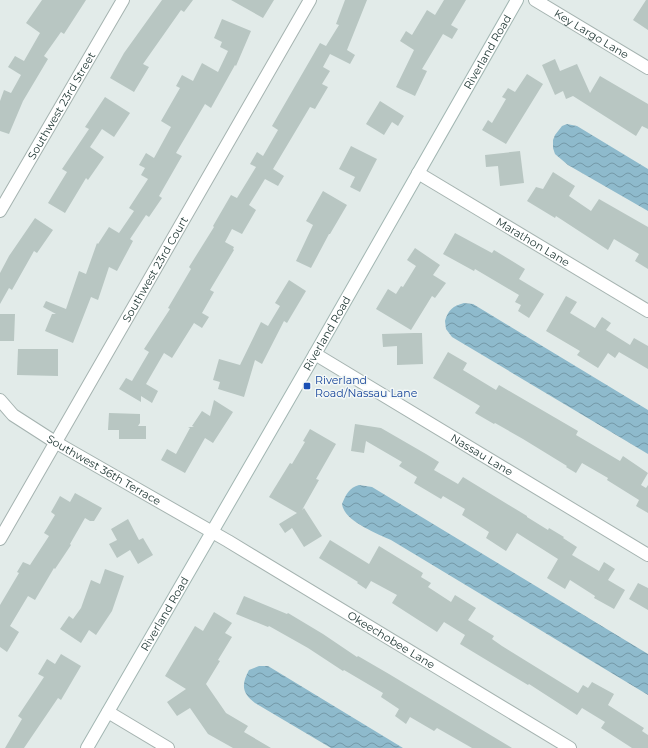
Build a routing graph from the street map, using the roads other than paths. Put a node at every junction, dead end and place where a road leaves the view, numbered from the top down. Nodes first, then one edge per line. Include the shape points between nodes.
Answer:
1 (123, 0) edge
2 (310, 0) edge
3 (517, 0) edge
4 (535, 0) edge
5 (648, 68) edge
6 (418, 173) junction
7 (0, 211) edge
8 (648, 311) edge
9 (315, 354) junction
10 (0, 400) edge
11 (55, 442) junction
12 (212, 532) junction
13 (0, 539) edge
14 (648, 555) edge
15 (108, 712) junction
16 (87, 748) edge
17 (168, 748) edge
18 (570, 748) edge

1 - 7 street, Southwest 23rd Street
2 - 11 street, Southwest 23rd Court
3 - 6 street, Riverland Road
4 - 5 street, Key Largo Lane
6 - 8 street, Marathon Lane
6 - 9 street, Riverland Road
9 - 12 street, Riverland Road
9 - 14 street, Nassau Lane
10 - 11 street, Southwest 36th Terrace via 13,415
11 - 12 street, Southwest 36th Terrace
11 - 13 street, Southwest 23rd Court
12 - 15 street, Riverland Road
12 - 18 street, Okeechobee Lane
15 - 16 street, Riverland Road
15 - 17 street

